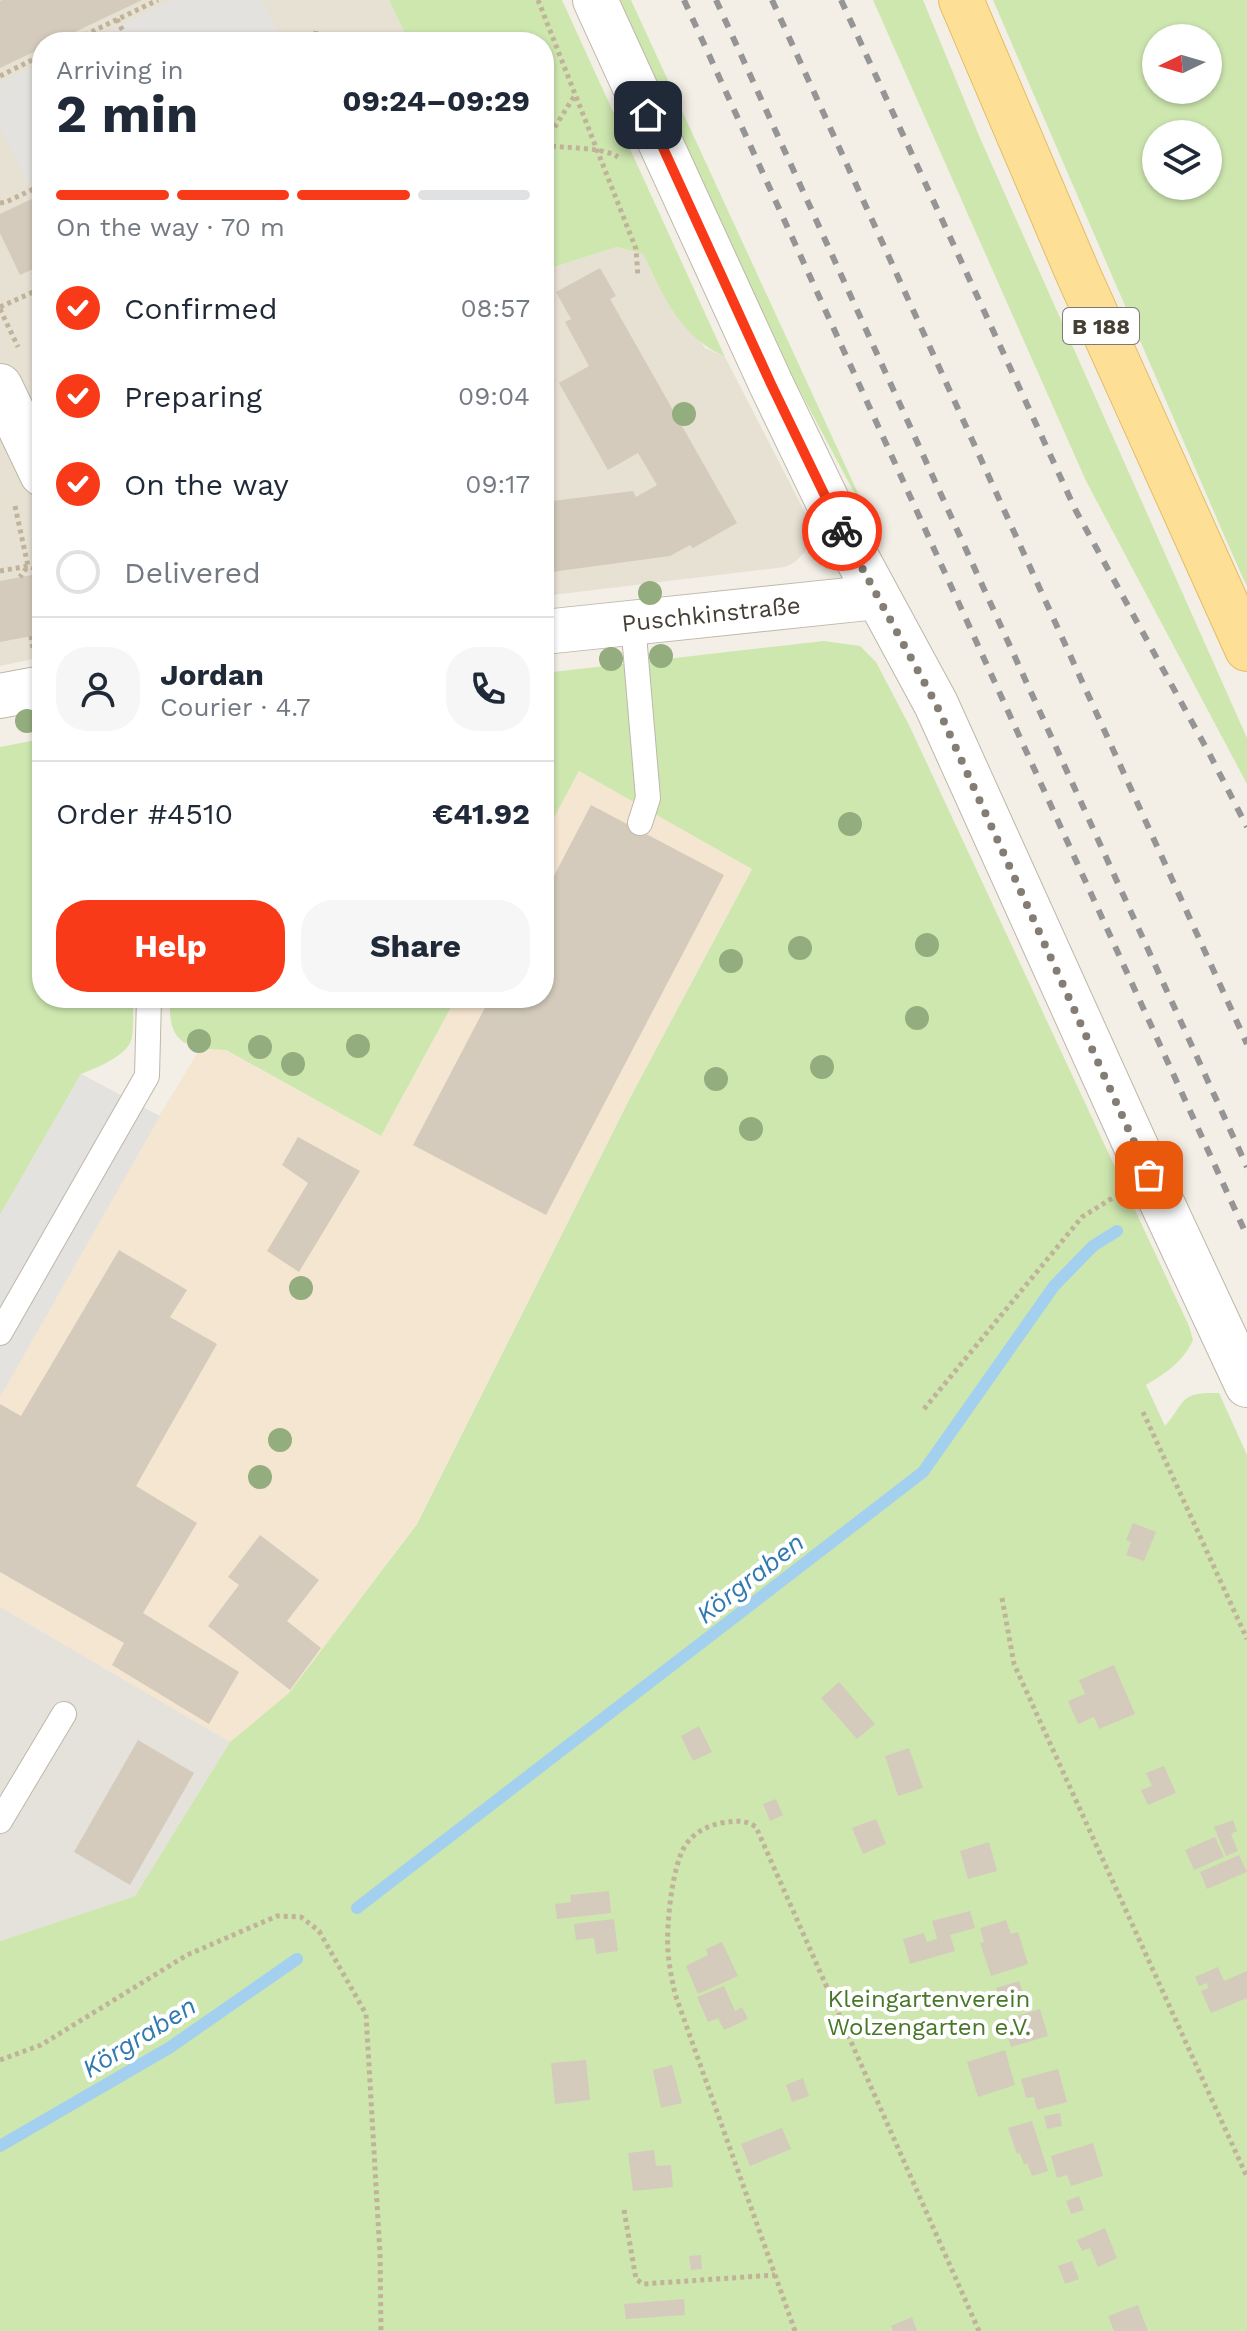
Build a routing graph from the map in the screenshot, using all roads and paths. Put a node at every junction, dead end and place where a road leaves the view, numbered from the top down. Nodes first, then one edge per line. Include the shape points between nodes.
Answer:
1 (158, 0) edge
2 (538, 0) edge
3 (595, 0) edge
4 (961, 0) edge
5 (117, 19) junction
6 (90, 32) edge
7 (123, 32) edge
8 (551, 32) edge
9 (554, 40) edge
10 (32, 60) edge
11 (0, 76) edge
12 (576, 94) junction
13 (554, 128) edge
14 (554, 145) edge
15 (598, 149) junction
16 (32, 190) edge
17 (0, 203) edge
18 (638, 277) dead end
19 (32, 293) edge
20 (0, 307) edge
21 (0, 386) edge
22 (28, 486) edge
23 (28, 566) junction
24 (32, 567) edge
25 (0, 571) edge
26 (20, 577) dead end
27 (877, 597) junction
28 (633, 623) junction
29 (554, 631) edge
30 (1247, 649) edge
31 (32, 690) edge
32 (0, 696) edge
33 (640, 823) dead end
34 (149, 1008) edge
35 (1149, 1175) junction
36 (0, 1333) edge
37 (1247, 1385) edge
38 (924, 1409) dead end
39 (1143, 1412) dead end
40 (1002, 1598) dead end
41 (1247, 1639) edge
42 (64, 1714) dead end
43 (0, 1821) edge
44 (0, 2060) edge
45 (1247, 2177) edge
46 (624, 2210) dead end
47 (775, 2275) junction
48 (381, 2331) edge
49 (795, 2331) edge
50 (979, 2331) edge

1 - 5 path
2 - 8 path
3 - 27 street via 771,384
4 - 30 main road, B 188
5 - 6 path
5 - 7 path
9 - 12 path
10 - 11 path
12 - 13 path
12 - 15 path
14 - 15 path
15 - 18 path via 636,249
16 - 17 path
19 - 20 path
21 - 22 street
22 - 23 path
23 - 24 path
23 - 25 path
23 - 26 path
27 - 28 street, Puschkinstraße
27 - 35 street via 936,704
28 - 29 street, Puschkinstraße
28 - 33 lane via 648,798
31 - 32 street
34 - 36 lane via 147,1076
35 - 37 street
35 - 38 path via 1082,1217
39 - 41 path
40 - 45 path via 1014,1664
42 - 43 lane
44 - 48 path via 41,2045 187,1955 277,1916 301,1917 319,1931 366,2014
46 - 47 path via 636,2279 643,2284
47 - 49 path
47 - 50 path via 675,1994 667,1947 676,1869 685,1846 706,1826 735,1821 756,1827

